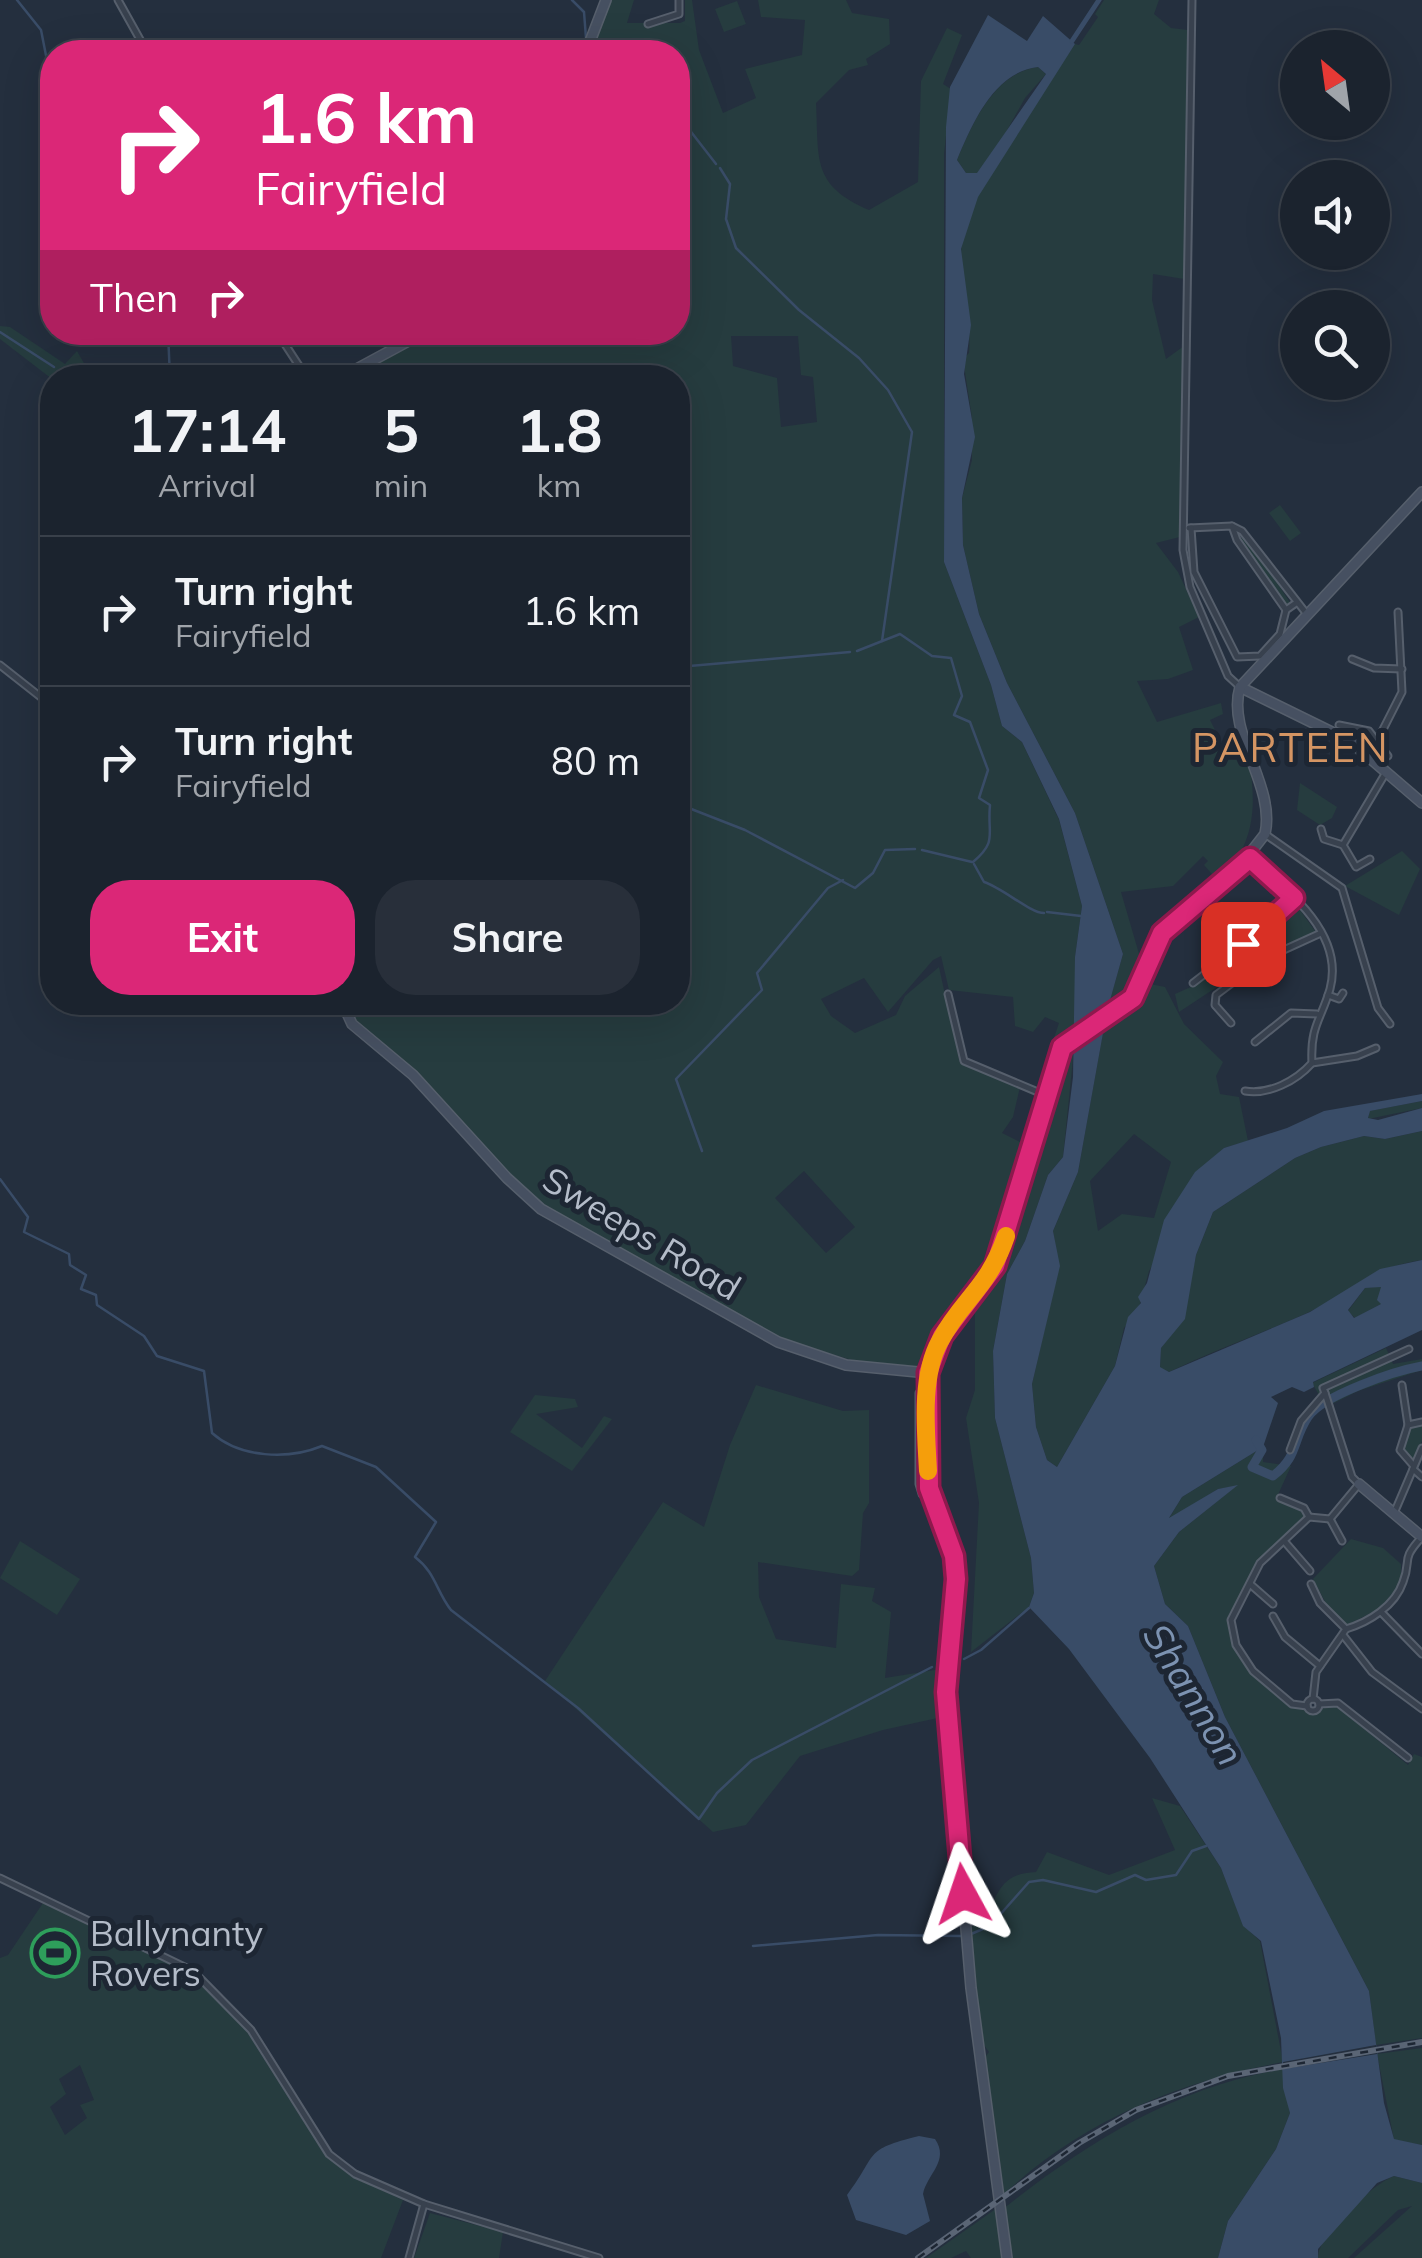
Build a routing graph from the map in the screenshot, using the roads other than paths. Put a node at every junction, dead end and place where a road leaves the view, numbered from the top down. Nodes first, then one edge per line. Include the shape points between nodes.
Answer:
1 (118, 0) edge
2 (606, 0) edge
3 (680, 0) edge
4 (1192, 0) edge
5 (648, 24) dead end
6 (140, 40) edge
7 (591, 40) edge
8 (401, 345) edge
9 (364, 365) edge
10 (1422, 492) edge
11 (1232, 526) junction
12 (1187, 528) junction
13 (1296, 604) junction
14 (1286, 610) junction
15 (1398, 612) dead end
16 (1308, 615) junction
17 (1352, 658) dead end
18 (0, 665) edge
19 (1402, 669) junction
20 (1240, 687) junction
21 (40, 697) edge
22 (1339, 725) dead end
23 (1379, 739) junction
24 (1370, 755) junction
25 (1388, 756) dead end
26 (1388, 770) junction
27 (1422, 803) edge
28 (1321, 829) dead end
29 (1266, 832) junction
30 (1343, 845) junction
31 (1250, 858) junction
32 (1370, 859) dead end
33 (1294, 898) junction
34 (1321, 933) junction
35 (1192, 983) dead end
36 (1343, 992) dead end
37 (948, 994) dead end
38 (1328, 995) junction
39 (1316, 1014) junction
40 (348, 1015) edge
41 (1231, 1024) dead end
42 (1390, 1024) dead end
43 (1255, 1042) dead end
44 (1376, 1048) dead end
45 (1312, 1063) junction
46 (1246, 1091) dead end
47 (1049, 1096) junction
48 (1409, 1350) dead end
49 (928, 1373) junction
50 (1402, 1386) dead end
51 (1325, 1393) junction
52 (919, 1394) dead end
53 (1422, 1422) edge
54 (1408, 1425) junction
55 (1422, 1448) edge
56 (1290, 1450) dead end
57 (1413, 1468) junction
58 (1422, 1477) edge
59 (1359, 1484) junction
60 (931, 1494) junction
61 (1280, 1498) dead end
62 (1394, 1514) junction
63 (1309, 1517) junction
64 (1330, 1519) junction
65 (1422, 1537) edge
66 (1342, 1541) dead end
67 (1285, 1542) junction
68 (1310, 1570) dead end
69 (1250, 1584) junction
70 (1311, 1584) dead end
71 (1272, 1604) dead end
72 (1381, 1612) junction
73 (1272, 1616) dead end
74 (1345, 1632) junction
75 (1422, 1654) edge
76 (1320, 1666) junction
77 (1313, 1699) junction
78 (1319, 1704) junction
79 (1307, 1706) junction
80 (1422, 1708) edge
81 (1408, 1758) dead end
82 (0, 1878) edge
83 (424, 2204) junction
84 (409, 2258) edge
85 (599, 2258) edge
86 (1007, 2258) edge

1 - 6 street
2 - 7 main road
3 - 5 street via 674,19
4 - 12 street
8 - 9 main road
10 - 16 main road
11 - 12 street
11 - 13 street via 1252,540
11 - 14 street
12 - 14 street via 1194,572 1237,657 1260,656 1280,634
12 - 20 street via 1184,571 1228,676
13 - 14 street
13 - 16 street
15 - 19 street
16 - 20 main road
17 - 19 street via 1374,668
18 - 21 street
19 - 23 street via 1402,692
20 - 24 main road
20 - 29 main road via 1239,710
22 - 23 street
23 - 24 street
23 - 25 street
24 - 26 main road
26 - 27 main road
26 - 30 street
28 - 30 street via 1324,839
29 - 31 main road
29 - 42 street via 1342,888 1378,1008
30 - 32 street via 1356,867
31 - 33 street
31 - 47 main road via 1162,933 1128,1003 1062,1047
33 - 34 street
33 - 35 street
34 - 38 street via 1332,972
34 - 41 street via 1264,959 1216,995 1215,1005
36 - 38 street via 1339,999
37 - 47 street via 964,1060
38 - 39 street
39 - 43 street via 1291,1014
39 - 45 street
40 - 49 main road, Sweeps Road via 541,1209 747,1329 846,1366
44 - 45 street
45 - 46 street via 1281,1085
47 - 49 main road via 995,1266 942,1336
48 - 51 street via 1323,1388
49 - 60 main road
50 - 54 street
51 - 56 street via 1301,1421
51 - 59 street
52 - 60 street via 919,1484 922,1494
53 - 54 street
54 - 57 street via 1400,1450
55 - 57 street
57 - 58 street
57 - 62 street
59 - 62 main road
59 - 64 street
60 - 86 main road via 954,1556 946,1692 971,1988
61 - 63 street
62 - 65 main road
63 - 64 street
63 - 67 street
64 - 66 street
65 - 72 street via 1404,1559 1403,1583
67 - 68 street
67 - 69 street via 1260,1564
69 - 71 street
69 - 79 street via 1231,1620 1236,1645 1270,1688
70 - 74 street
72 - 74 street
72 - 75 street
73 - 76 street
74 - 76 street
74 - 80 street via 1372,1672
76 - 77 street
77 - 78 street
77 - 79 street
78 - 79 street via 1314,1712
78 - 81 street via 1338,1703
82 - 83 street via 193,1971 251,2030 329,2154 355,2174
83 - 84 street
83 - 85 street

